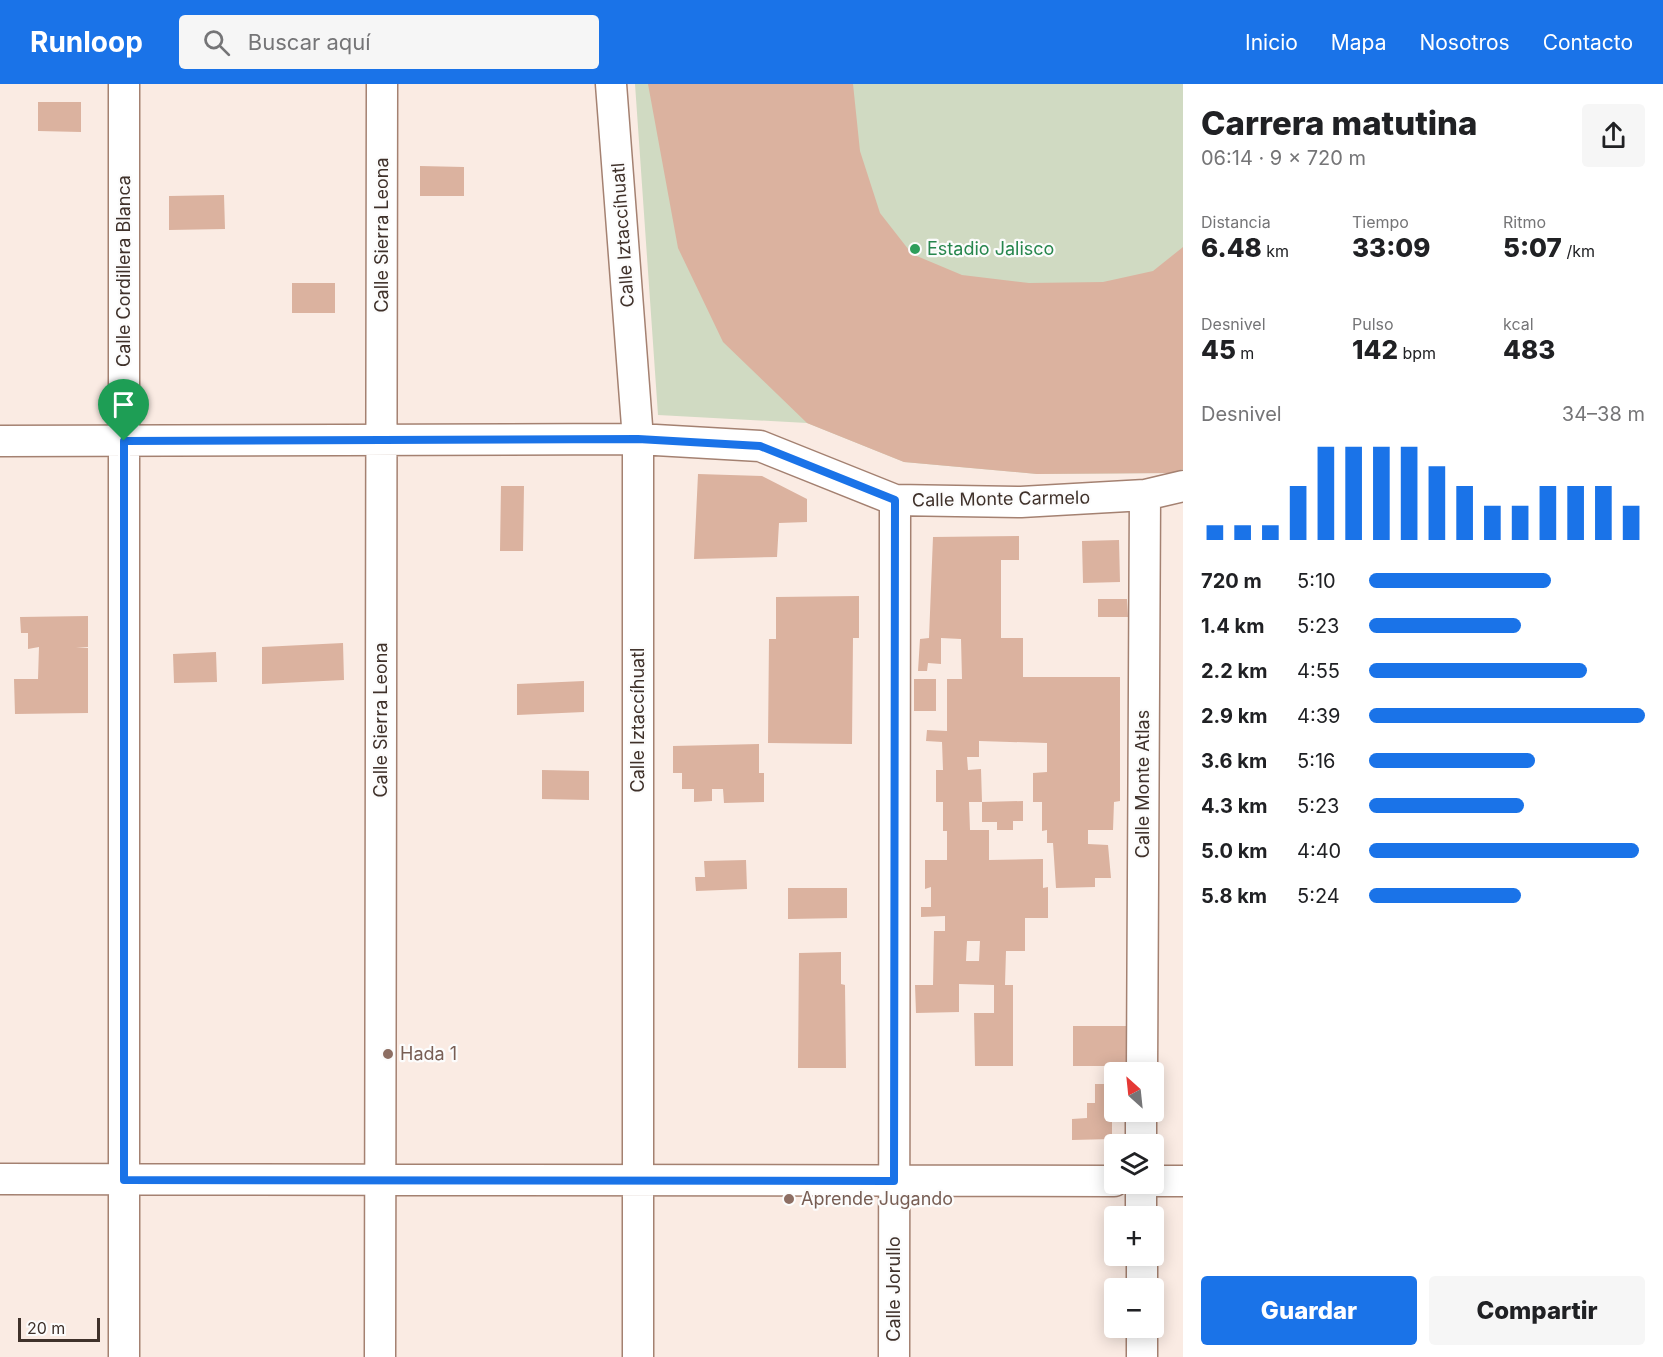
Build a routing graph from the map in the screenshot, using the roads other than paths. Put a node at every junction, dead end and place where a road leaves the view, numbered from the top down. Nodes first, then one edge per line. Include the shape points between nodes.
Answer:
1 (124, 84) edge
2 (382, 84) edge
3 (611, 84) edge
4 (638, 439) junction
5 (381, 440) junction
6 (0, 441) edge
7 (124, 441) junction
8 (1183, 486) edge
9 (1145, 495) junction
10 (895, 500) junction
11 (1142, 1062) edge
12 (0, 1179) edge
13 (124, 1180) junction
14 (380, 1180) junction
15 (638, 1180) junction
16 (894, 1181) junction
17 (1104, 1181) edge
18 (1164, 1181) edge
19 (1183, 1181) edge
20 (1142, 1338) edge
21 (124, 1357) edge
22 (380, 1357) edge
23 (638, 1357) edge
24 (894, 1357) edge
25 (1143, 1357) edge

1 - 7 street, Calle Cordillera Blanca
2 - 5 street, Calle Sierra Leona
3 - 4 street, Calle Iztaccíhuatl
4 - 5 street, Calle Monte Carmelo
4 - 10 street, Calle Monte Carmelo via 760,446
4 - 15 street, Calle Iztaccíhuatl
5 - 7 street, Calle Monte Carmelo
5 - 14 street, Calle Sierra Leona
6 - 7 street, Calle Monte Carmelo
7 - 13 street, Calle Cordillera Blanca
8 - 9 street, Calle Monte Carmelo
9 - 10 street, Calle Monte Carmelo via 1021,502
9 - 11 street, Calle Monte Atlas
10 - 16 street, Calle Jorullo
12 - 13 street
13 - 14 street
13 - 21 street, Calle Cordillera Blanca
14 - 15 street
14 - 22 street, Calle Sierra Leona
15 - 16 street
15 - 23 street, Calle Iztaccíhuatl
16 - 17 street
16 - 24 street, Calle Jorullo
18 - 19 street
20 - 25 street

